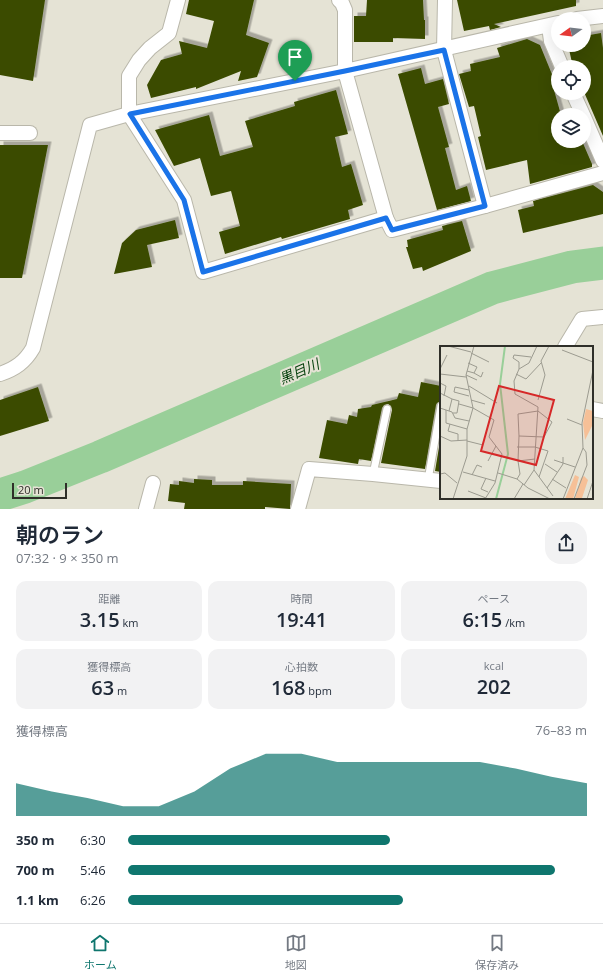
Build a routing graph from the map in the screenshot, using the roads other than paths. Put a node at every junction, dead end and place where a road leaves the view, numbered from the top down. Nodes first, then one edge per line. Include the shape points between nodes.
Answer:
1 (178, 0) edge
2 (339, 0) edge
3 (445, 0) edge
4 (603, 16) edge
5 (591, 17) edge
6 (551, 25) edge
7 (444, 50) junction
8 (345, 71) junction
9 (130, 114) junction
10 (0, 133) edge
11 (30, 133) dead end
12 (591, 134) edge
13 (603, 161) edge
14 (603, 173) edge
15 (485, 206) junction
16 (386, 218) junction
17 (603, 317) edge
18 (566, 346) edge
19 (0, 374) edge
20 (387, 409) dead end
21 (593, 409) edge
22 (603, 411) edge
23 (440, 418) edge
24 (373, 474) junction
25 (435, 481) edge
26 (153, 483) dead end
27 (146, 509) edge
28 (298, 509) edge

1 - 9 street via 169,33 150,48 129,76
2 - 8 street via 345,10
3 - 7 street
4 - 5 street
6 - 7 street
7 - 8 street
7 - 15 street
8 - 9 street
8 - 16 street
9 - 16 street via 184,200 203,272
9 - 19 street via 90,125 33,348 20,364
10 - 11 street
12 - 13 street
14 - 15 street
15 - 16 street via 392,230
17 - 18 street via 582,319
20 - 24 lane
21 - 22 street
23 - 25 lane
24 - 25 street
24 - 28 street via 309,469
26 - 27 street

